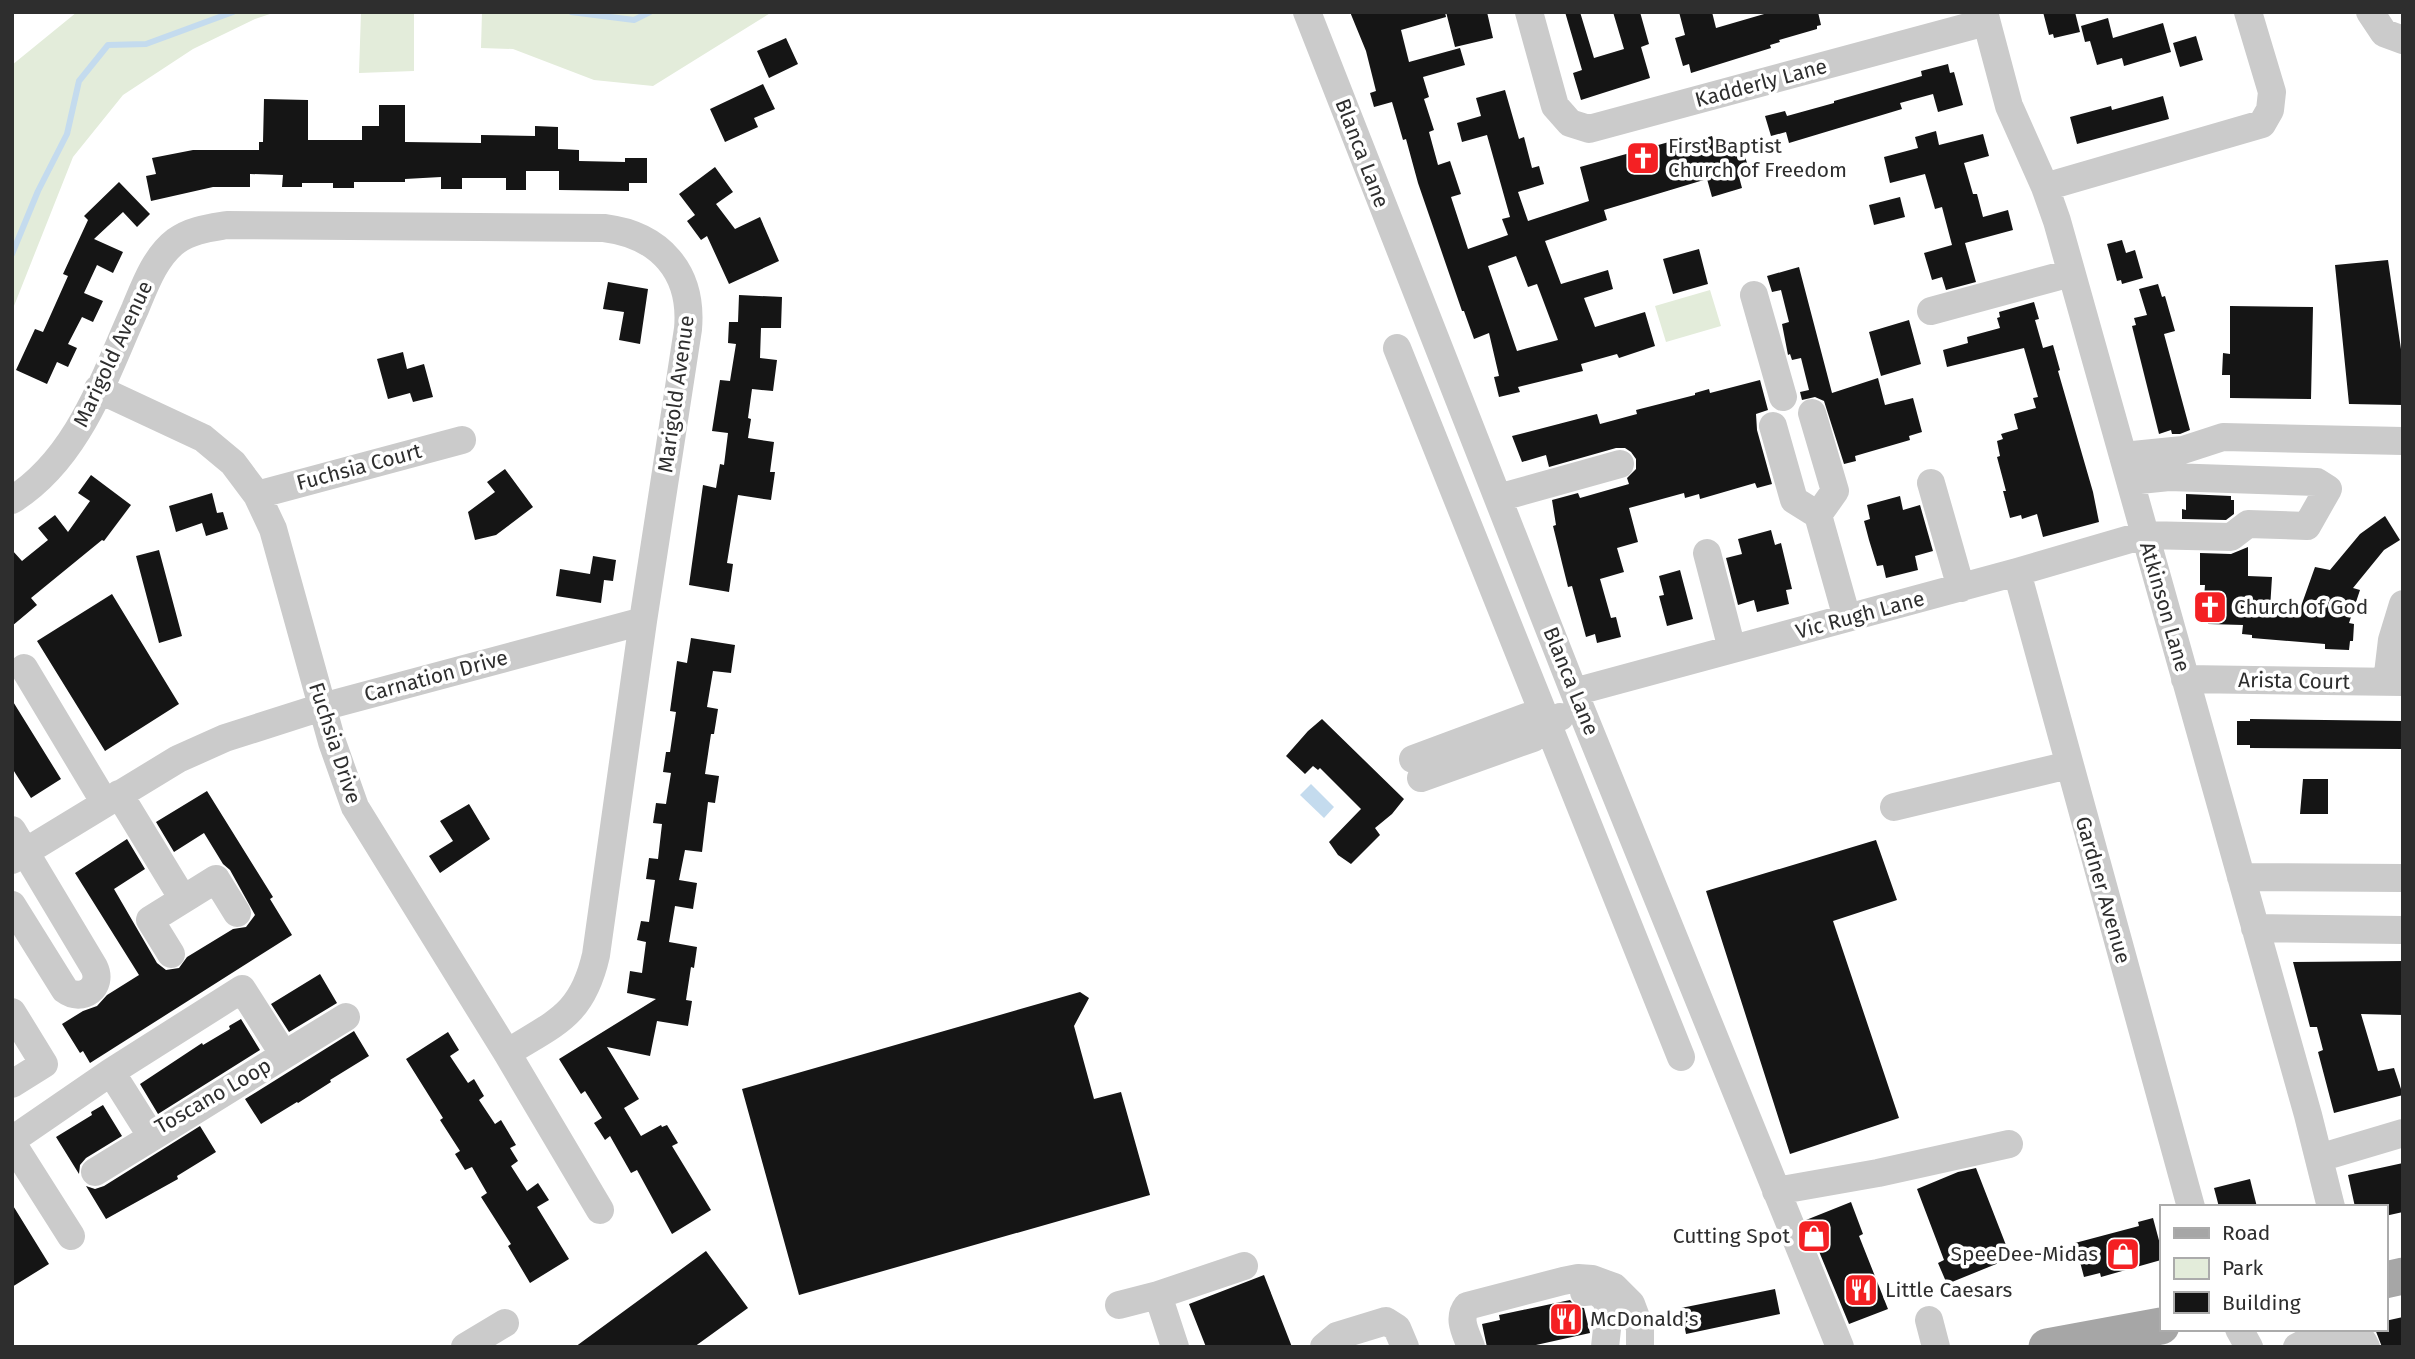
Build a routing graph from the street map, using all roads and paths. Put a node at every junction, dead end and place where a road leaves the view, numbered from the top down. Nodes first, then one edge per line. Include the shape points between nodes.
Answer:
1 (1307, 12) edge
2 (1529, 12) edge
3 (2248, 12) edge
4 (2370, 12) edge
5 (1985, 17) edge
6 (2403, 40) edge
7 (2045, 187) junction
8 (2071, 273) junction
9 (1754, 295) dead end
10 (1931, 311) dead end
11 (1397, 348) dead end
12 (99, 389) junction
13 (1783, 397) dead end
14 (1812, 413) dead end
15 (1773, 426) dead end
16 (462, 440) dead end
17 (2403, 440) edge
18 (1620, 464) dead end
19 (2127, 469) junction
20 (1931, 484) dead end
21 (257, 495) junction
22 (1498, 498) junction
23 (12, 500) edge
24 (1818, 515) junction
25 (2144, 536) junction
26 (1707, 553) dead end
27 (2017, 572) junction
28 (1961, 587) junction
29 (2403, 604) edge
30 (1847, 618) junction
31 (643, 621) junction
32 (1732, 649) junction
33 (23, 668) dead end
34 (2185, 680) junction
35 (2395, 682) edge
36 (1578, 700) junction
37 (322, 706) junction
38 (1546, 723) junction
39 (2069, 765) junction
40 (1417, 769) dead end
41 (112, 799) junction
42 (1894, 807) dead end
43 (17, 847) edge
44 (2241, 877) junction
45 (2403, 878) edge
46 (183, 899) junction
47 (12, 905) edge
48 (237, 913) dead end
49 (2255, 928) junction
50 (2403, 930) edge
51 (171, 954) dead end
52 (13, 1016) edge
53 (346, 1017) dead end
54 (507, 1054) junction
55 (284, 1055) junction
56 (1681, 1057) dead end
57 (111, 1072) junction
58 (12, 1084) edge
59 (2403, 1133) edge
60 (152, 1137) junction
61 (12, 1141) edge
62 (2009, 1144) dead end
63 (2319, 1158) junction
64 (95, 1172) dead end
65 (1776, 1191) junction
66 (2190, 1205) edge
67 (2331, 1205) edge
68 (600, 1210) dead end
69 (71, 1236) dead end
70 (1244, 1266) dead end
71 (1600, 1293) junction
72 (1158, 1295) junction
73 (1119, 1305) dead end
74 (1462, 1320) junction
75 (505, 1323) dead end
76 (2160, 1326) edge
77 (2240, 1331) edge
78 (1402, 1340) edge
79 (465, 1347) edge
80 (1175, 1347) edge
81 (1324, 1347) edge
82 (1362, 1347) edge
83 (1471, 1347) edge
84 (1605, 1347) edge
85 (1622, 1347) edge
86 (1640, 1347) edge
87 (1840, 1347) edge
88 (2047, 1347) edge
89 (2249, 1347) edge
90 (2297, 1347) edge
91 (2366, 1347) edge

1 - 22 street, Blanca Lane
2 - 5 street, Kadderly Lane via 1551,95 1560,113 1583,129
3 - 7 street via 2272,92 2262,124
4 - 6 street via 2384,33
5 - 7 street, Atkinson Lane via 2009,106
7 - 8 street, Atkinson Lane
8 - 10 street
8 - 19 street, Atkinson Lane
9 - 13 street
11 - 38 street
12 - 21 street, Fuchsia Drive via 203,438 233,463
12 - 23 street, Marigold Avenue via 65,450 41,479
12 - 31 street, Marigold Avenue via 157,262 177,240 206,228 604,228 639,235 675,268 689,312
14 - 24 street via 1835,491
15 - 24 street via 1794,500
16 - 21 street, Fuchsia Court
17 - 19 street via 2223,437
18 - 22 street
19 - 25 street, Atkinson Lane
19 - 25 street, Vic Rugh Lane via 2169,477 2317,482 2328,489 2307,526 2248,524 2231,537
20 - 28 street
21 - 37 street, Fuchsia Drive via 273,529
22 - 36 street, Blanca Lane
24 - 30 street
25 - 27 street, Vic Rugh Lane
25 - 34 street, Atkinson Lane
26 - 32 street
27 - 28 street, Vic Rugh Lane
27 - 39 street, Gardner Avenue
28 - 30 street, Vic Rugh Lane
29 - 35 street via 2392,640
30 - 32 street, Vic Rugh Lane
31 - 37 street, Carnation Drive
31 - 54 street, Marigold Avenue via 591,977 565,1016
32 - 36 street, Vic Rugh Lane
33 - 41 street
34 - 35 street, Arista Court
34 - 44 street, Atkinson Lane
36 - 38 street, Vic Rugh Lane
36 - 65 street, Blanca Lane
37 - 41 street, Carnation Drive via 200,748
37 - 54 street, Fuchsia Drive via 355,807
38 - 40 street, Vic Rugh Lane via 1533,738
38 - 56 street
39 - 42 street
39 - 66 street, Gardner Avenue
41 - 43 street, Carnation Drive
41 - 46 street
43 - 47 street via 94,967 97,979 92,990 75,995 65,990
44 - 45 street
44 - 49 street, Atkinson Lane
46 - 48 street via 216,879
46 - 51 street via 150,920
49 - 50 street
49 - 63 street, Atkinson Lane
52 - 58 street via 44,1064
53 - 55 street
54 - 68 street, Fuchsia Drive
55 - 57 street, Toscano Loop via 242,989
55 - 60 street, Toscano Loop
57 - 60 street, Toscano Loop
57 - 61 street, Toscano Loop
59 - 63 street
60 - 64 street
61 - 69 street
62 - 65 street
63 - 67 street, Atkinson Lane
65 - 87 street, Blanca Lane
70 - 72 street
71 - 74 street via 1586,1291
71 - 84 street via 1608,1304
71 - 85 street via 1620,1311
72 - 73 street
72 - 80 street
74 - 83 street
74 - 86 street via 1463,1310 1473,1303 1563,1281 1592,1279 1614,1287 1631,1304 1640,1328
75 - 79 street
76 - 88 main road
77 - 89 street
78 - 81 street via 1393,1324 1382,1321 1337,1336
78 - 82 street
90 - 91 street via 2348,1333 2358,1336

